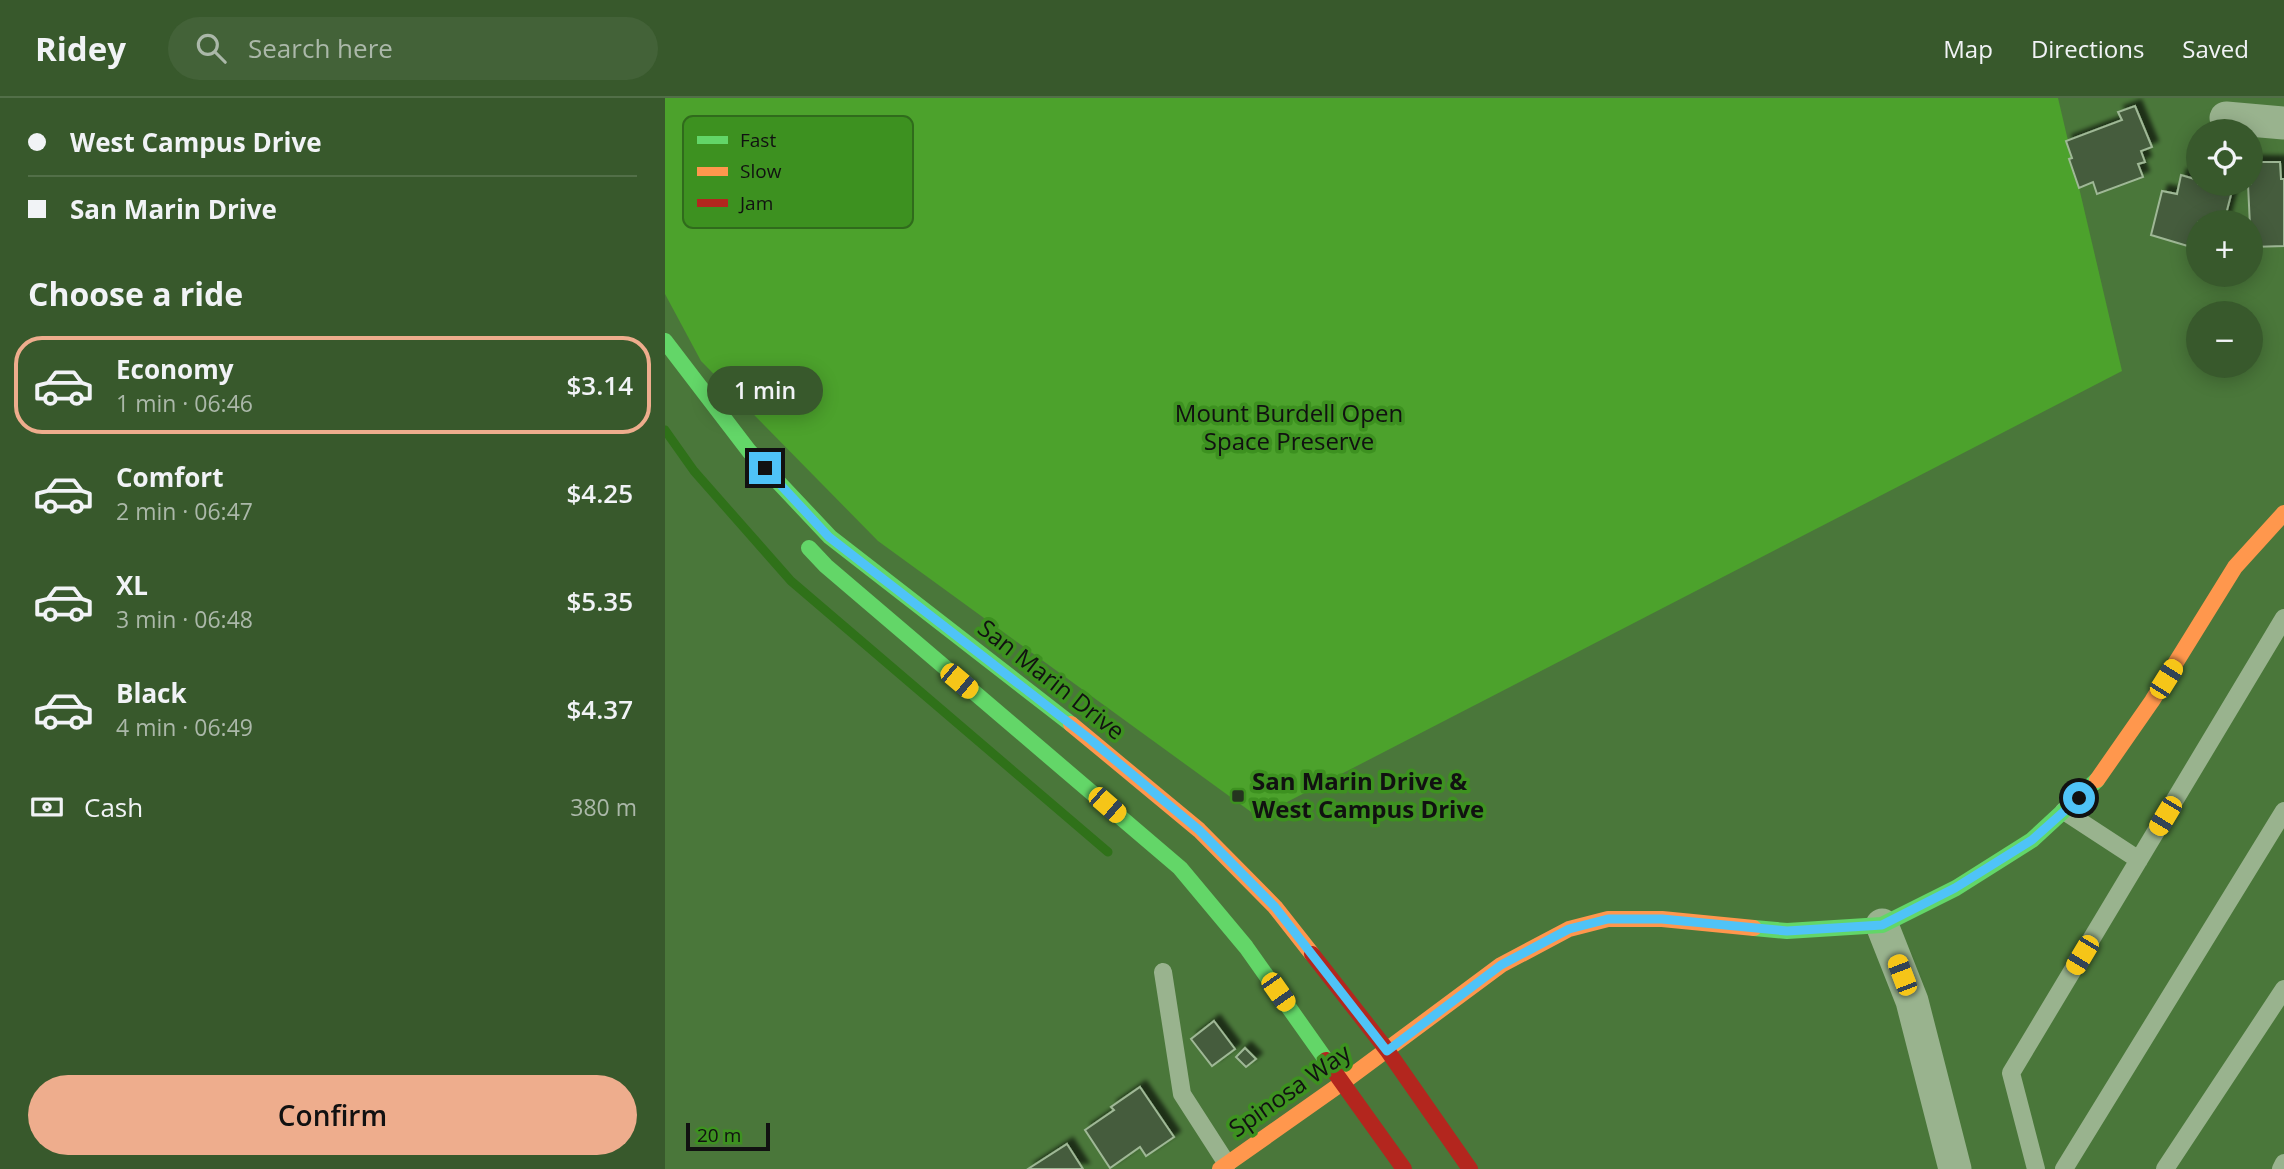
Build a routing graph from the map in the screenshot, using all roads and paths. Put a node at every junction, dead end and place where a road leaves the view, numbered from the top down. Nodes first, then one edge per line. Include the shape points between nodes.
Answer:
1 (2226, 118) dead end
2 (2284, 123) edge
3 (665, 341) edge
4 (2284, 513) edge
5 (797, 536) dead end
6 (2284, 618) edge
7 (2064, 811) junction
8 (2284, 811) edge
9 (2139, 860) junction
10 (1882, 925) junction
11 (1163, 972) dead end
12 (2284, 989) edge
13 (1387, 1051) junction
14 (1342, 1083) junction
15 (2284, 1163) edge
16 (1224, 1166) edge
17 (1404, 1169) edge
18 (1470, 1169) edge
19 (1955, 1169) edge
20 (2036, 1169) edge
21 (2064, 1169) edge
22 (2165, 1169) edge
23 (2281, 1169) edge

1 - 2 street
3 - 13 main road, San Marin Drive via 749,451 829,537 1091,740 1199,830 1275,907
4 - 7 main road via 2235,567 2094,785
5 - 14 main road via 940,665 1180,869 1246,947
6 - 9 lane
7 - 9 lane
7 - 10 main road via 2032,840 1955,888
8 - 21 lane
9 - 20 lane via 2011,1073
10 - 13 main road, Spinosa Way via 1787,931 1608,919 1569,929 1501,965
10 - 19 street via 1912,1000
11 - 16 lane via 1182,1094
12 - 22 lane
13 - 14 main road, Spinosa Way
13 - 18 main road, San Marin Drive
14 - 16 main road, Spinosa Way
14 - 17 main road
15 - 23 lane

